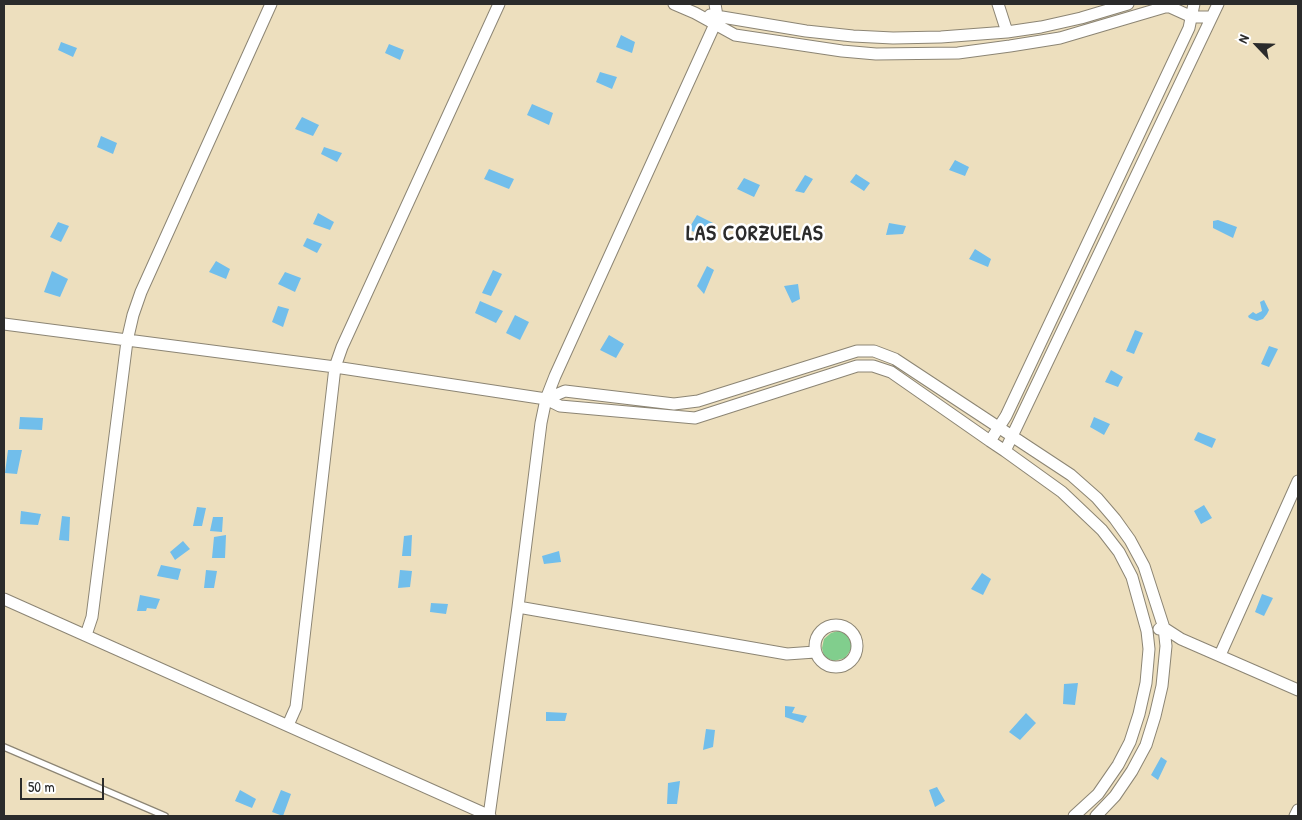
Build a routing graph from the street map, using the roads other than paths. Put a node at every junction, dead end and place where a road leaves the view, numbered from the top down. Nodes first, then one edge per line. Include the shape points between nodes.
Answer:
1 (271, 4) edge
2 (499, 4) edge
3 (674, 4) edge
4 (715, 4) edge
5 (998, 4) edge
6 (1128, 4) edge
7 (1194, 4) edge
8 (1218, 4) edge
9 (1192, 17) junction
10 (1212, 17) junction
11 (716, 20) junction
12 (1007, 32) junction
13 (4, 324) edge
14 (127, 341) junction
15 (335, 367) junction
16 (546, 399) junction
17 (999, 427) junction
18 (1013, 436) junction
19 (990, 441) junction
20 (1005, 451) junction
21 (1298, 481) edge
22 (4, 599) edge
23 (518, 607) junction
24 (1164, 628) junction
25 (1148, 631) junction
26 (86, 635) junction
27 (1181, 639) junction
28 (1166, 646) junction
29 (1150, 649) junction
30 (815, 652) dead end
31 (1220, 655) junction
32 (1298, 690) edge
33 (288, 725) junction
34 (4, 747) edge
35 (1298, 810) edge
36 (165, 816) edge
37 (490, 816) edge
38 (1074, 816) edge
39 (1096, 816) edge
40 (1295, 816) edge

1 - 14 street via 141,292
2 - 15 street
3 - 11 street
4 - 11 street
5 - 12 street
6 - 12 street via 1081,18
7 - 9 street
8 - 10 street
9 - 10 street
9 - 11 street via 1165,7 1060,38 958,53 918,54 842,51 735,35
9 - 17 street
10 - 18 street
11 - 12 street via 853,36 912,38
11 - 16 street
13 - 14 street
14 - 15 street
14 - 26 street via 92,617
15 - 16 street
15 - 33 street via 296,707
16 - 17 street via 565,391 674,404 698,400 857,351 874,351 894,359
16 - 19 street via 560,406 694,418 857,366 873,366 890,372
16 - 23 street
17 - 18 street
17 - 19 street
18 - 20 street
18 - 24 street via 1071,475 1115,519 1144,566
19 - 20 street
20 - 25 street via 1062,492 1102,530 1119,552 1132,578
21 - 31 street
22 - 26 street
23 - 30 street via 787,654
23 - 37 street
24 - 25 street
24 - 27 street
24 - 28 street
25 - 29 street
26 - 33 street
27 - 28 street
27 - 31 street
28 - 29 street
28 - 39 street via 1162,686 1146,744 1115,796
29 - 38 street via 1146,683 1130,742 1098,794
31 - 32 street
33 - 37 street
34 - 36 lane
35 - 40 street

